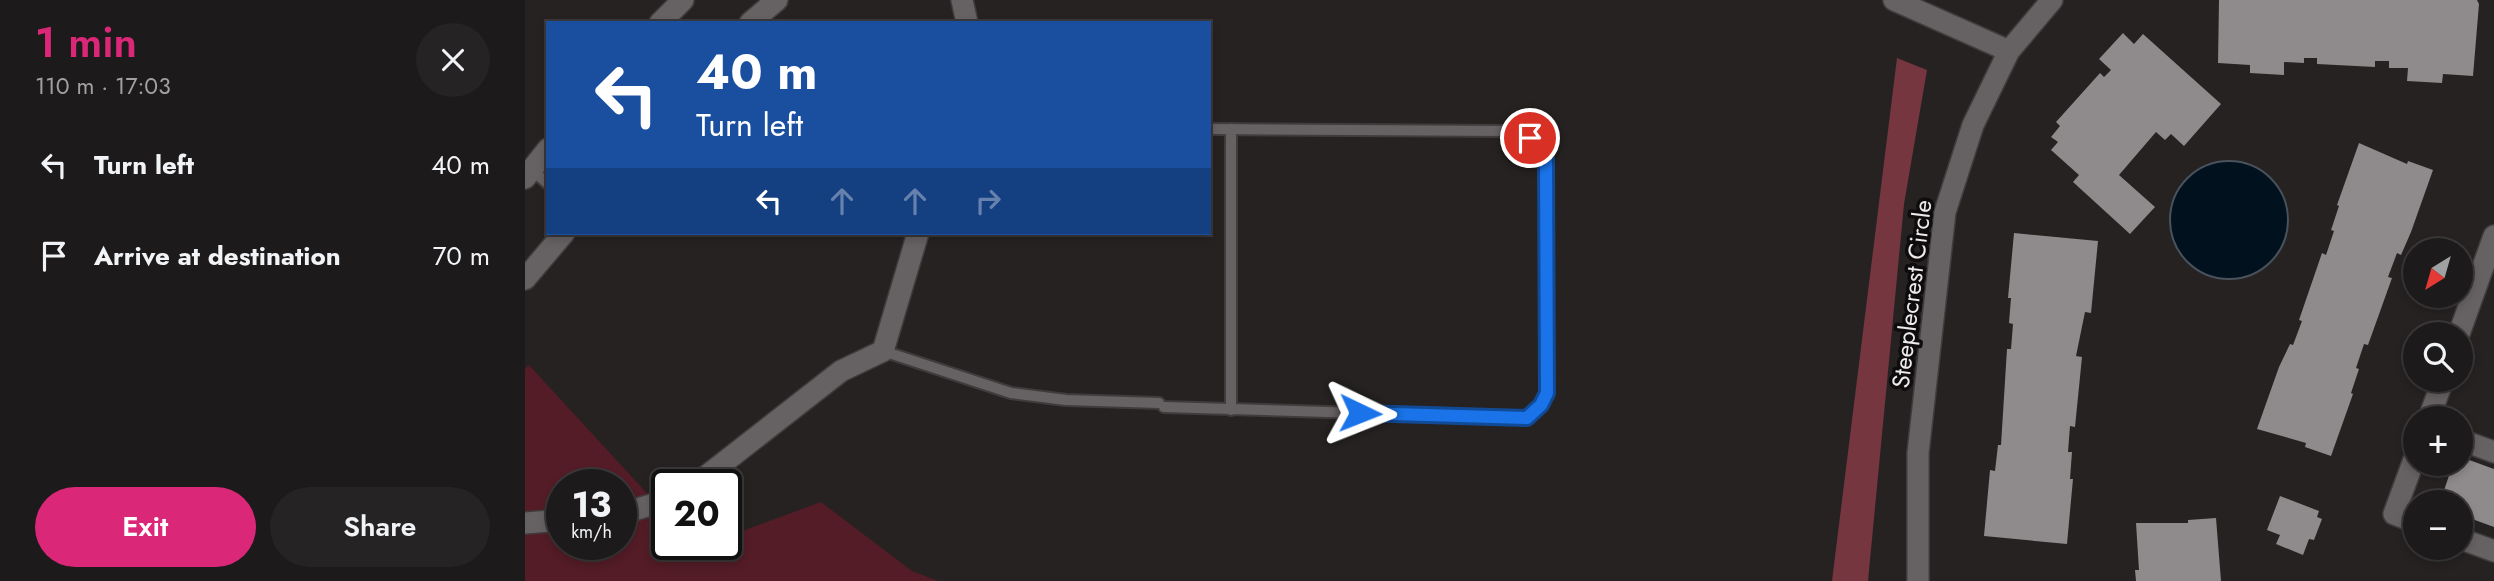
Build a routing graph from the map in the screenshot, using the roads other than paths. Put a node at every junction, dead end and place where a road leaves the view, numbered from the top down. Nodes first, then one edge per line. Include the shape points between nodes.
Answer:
1 (683, 0) edge
2 (777, 0) edge
3 (962, 0) edge
4 (1894, 0) edge
5 (2045, 1) edge
6 (662, 21) edge
7 (752, 21) edge
8 (967, 21) edge
9 (2008, 51) junction
10 (1211, 129) edge
11 (1230, 130) junction
12 (546, 151) edge
13 (527, 170) edge
14 (546, 183) edge
15 (562, 235) edge
16 (917, 235) edge
17 (2494, 236) edge
18 (525, 279) edge
19 (2463, 322) edge
20 (883, 351) junction
21 (1231, 410) junction
22 (2473, 444) edge
23 (2494, 452) edge
24 (715, 469) edge
25 (2408, 476) edge
26 (2403, 517) edge
27 (546, 521) edge
28 (525, 523) edge
29 (2473, 543) edge
30 (2494, 551) edge
31 (1918, 581) edge

1 - 6 street
2 - 7 street
3 - 8 street
4 - 9 street
5 - 9 street, Steeplecrest Circle
9 - 31 street, Steeplecrest Circle via 1973,125 1945,212 1918,453
10 - 11 lane
11 - 21 lane
11 - 21 lane via 1509,131 1530,138 1546,159 1547,393 1527,418
12 - 13 street
13 - 14 lane
15 - 18 street
16 - 20 street
17 - 19 street
20 - 21 lane via 1011,393
20 - 24 street via 841,371
22 - 23 street
25 - 26 street via 2394,514
27 - 28 street
29 - 30 street

